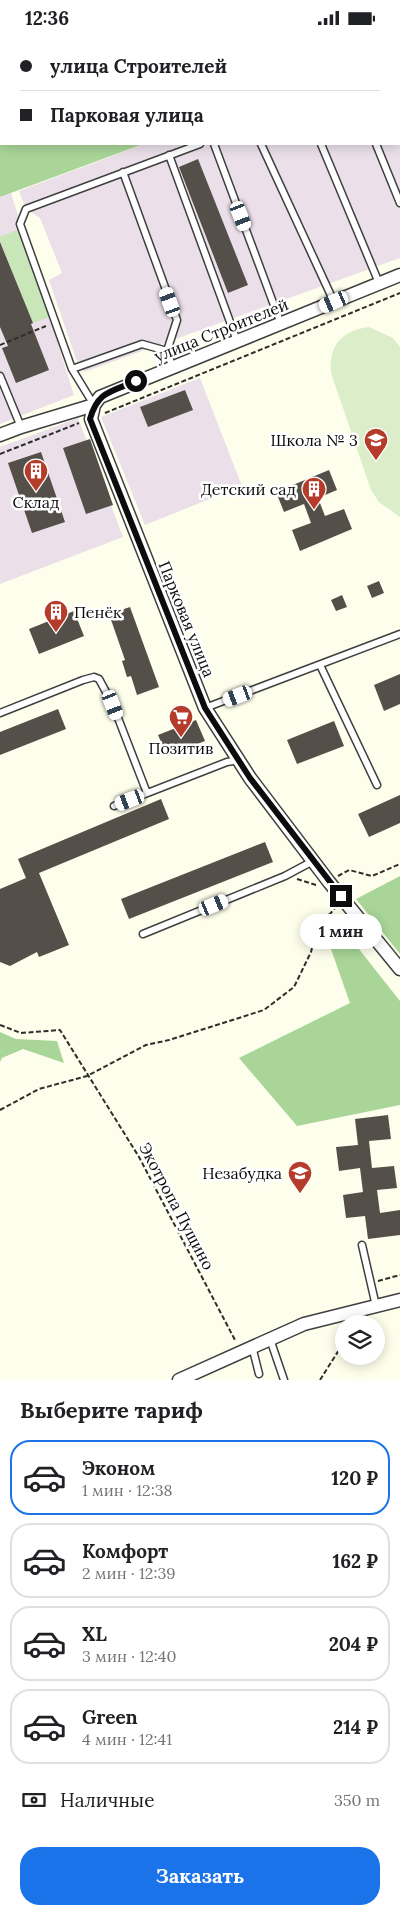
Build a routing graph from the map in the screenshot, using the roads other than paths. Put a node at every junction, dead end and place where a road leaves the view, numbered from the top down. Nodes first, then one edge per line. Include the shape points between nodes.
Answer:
1 (197, 145) edge
2 (214, 145) edge
3 (261, 145) edge
4 (321, 145) edge
5 (376, 145) edge
6 (169, 155) junction
7 (123, 172) junction
8 (400, 203) edge
9 (400, 275) edge
10 (379, 283) junction
11 (334, 302) junction
12 (282, 324) junction
13 (237, 341) junction
14 (167, 351) junction
15 (172, 366) junction
16 (72, 369) junction
17 (0, 376) edge
18 (94, 405) junction
19 (20, 427) junction
20 (0, 435) edge
21 (400, 635) edge
22 (320, 665) junction
23 (205, 708) junction
24 (0, 713) edge
25 (239, 760) junction
26 (377, 785) dead end
27 (147, 793) junction
28 (114, 806) dead end
29 (313, 861) junction
30 (143, 934) dead end
31 (400, 969) edge
32 (362, 1245) dead end
33 (400, 1300) edge
34 (376, 1306) junction
35 (270, 1339) junction
36 (252, 1346) junction
37 (259, 1374) dead end
38 (179, 1380) edge
39 (284, 1380) edge

1 - 6 lane
2 - 12 lane
3 - 11 lane
4 - 10 lane
5 - 8 lane
6 - 7 lane
6 - 13 lane
7 - 14 lane via 177,320
7 - 16 lane via 26,209 20,223
9 - 10 street, улица Строителей
10 - 11 street, улица Строителей
11 - 12 street, улица Строителей
12 - 13 street, улица Строителей
13 - 15 street, улица Строителей
14 - 15 lane
14 - 16 lane via 142,344
15 - 18 street, улица Строителей via 100,397
16 - 18 lane
17 - 19 lane
18 - 19 street, улица Строителей
18 - 23 street, Парковая улица via 90,419
19 - 20 street, улица Строителей
21 - 22 lane
22 - 23 lane
22 - 26 lane
23 - 25 street, Парковая улица
24 - 27 lane via 83,680 99,679 113,705
25 - 27 lane
25 - 29 street, Парковая улица
27 - 28 lane
29 - 30 lane
29 - 31 street, Парковая улица
32 - 34 lane
33 - 34 street
34 - 35 street via 304,1324
35 - 36 street
35 - 39 lane
36 - 37 lane
36 - 38 street

